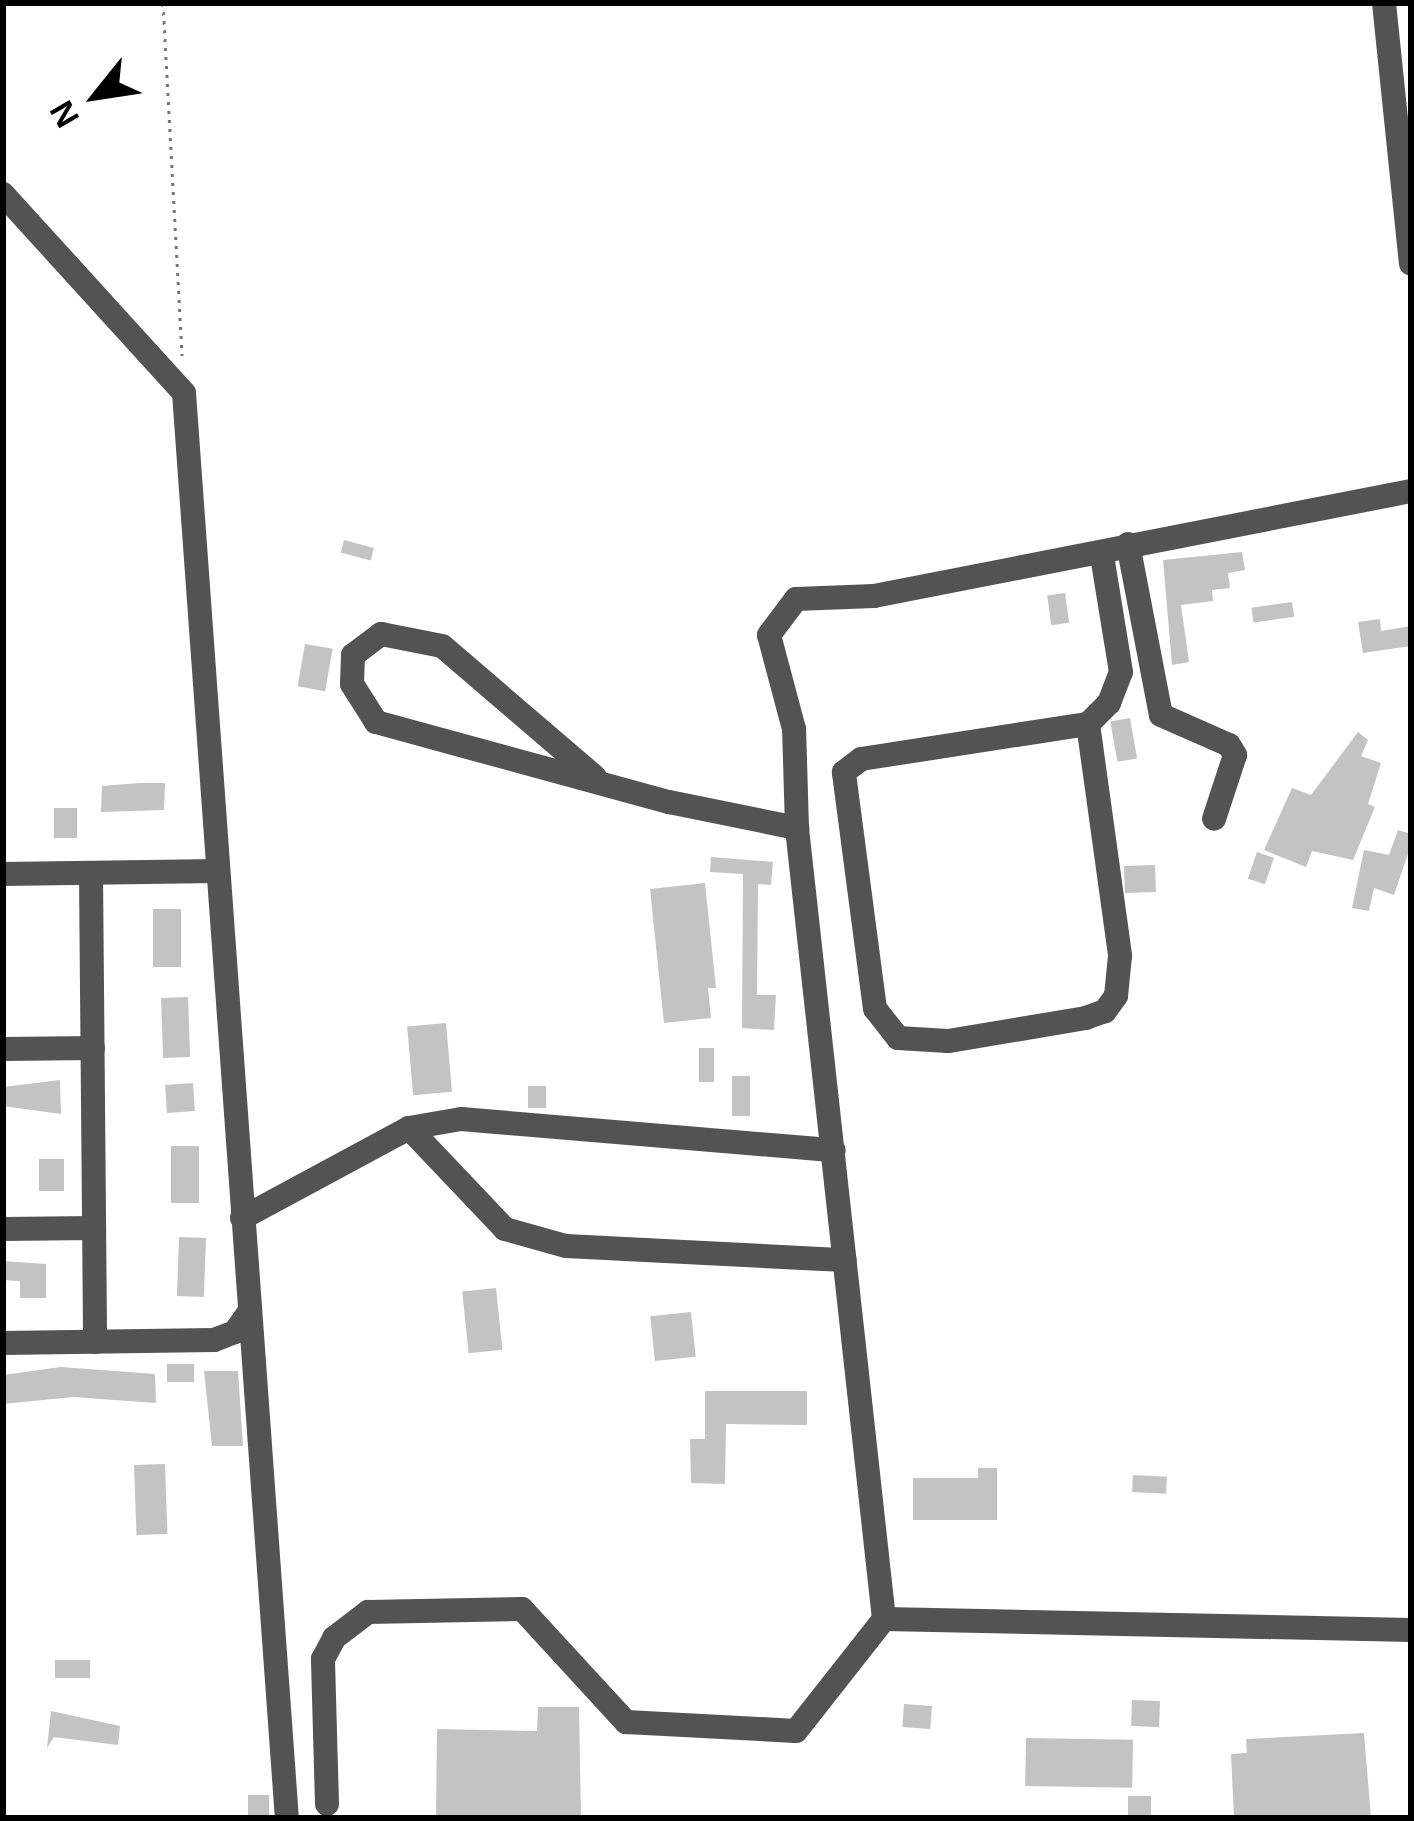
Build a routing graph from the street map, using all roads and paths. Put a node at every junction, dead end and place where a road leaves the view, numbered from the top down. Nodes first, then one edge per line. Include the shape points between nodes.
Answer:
1 (164, 3) edge
2 (1384, 3) edge
3 (3, 194) edge
4 (1411, 264) edge
5 (184, 393) junction
6 (1411, 490) edge
7 (1128, 544) junction
8 (1102, 556) junction
9 (1088, 724) junction
10 (595, 777) junction
11 (1214, 819) dead end
12 (797, 828) junction
13 (218, 871) junction
14 (91, 873) junction
15 (3, 874) edge
16 (93, 1048) junction
17 (3, 1049) edge
18 (409, 1128) junction
19 (834, 1150) junction
20 (242, 1218) junction
21 (94, 1228) junction
22 (3, 1229) edge
23 (845, 1261) junction
24 (249, 1312) junction
25 (95, 1342) junction
26 (3, 1343) edge
27 (884, 1619) junction
28 (1411, 1630) edge
29 (327, 1804) dead end
30 (287, 1818) edge

1 - 5 path
2 - 4 street
3 - 5 street
5 - 13 street
6 - 7 street
7 - 8 street
7 - 11 street via 1161,715 1235,755
8 - 9 street via 1121,672 1109,703
8 - 12 street via 874,596 796,599 782,610 769,634 794,728
9 - 9 street via 1120,956 1116,996 1086,1018 948,1040 898,1038 875,1010 855,891 847,765
10 - 10 street via 442,646 381,634 353,656 352,684 376,722
10 - 12 street via 669,802
12 - 19 street
13 - 14 street
13 - 20 street
14 - 15 street
14 - 16 street
16 - 17 street
16 - 21 street
18 - 19 street via 461,1119 574,1124
18 - 20 street
18 - 23 street via 505,1229 566,1246
19 - 23 street
20 - 24 street
21 - 22 street
21 - 25 street
23 - 27 street
24 - 25 street via 235,1332 214,1340
24 - 30 street
25 - 26 street
27 - 28 street
27 - 29 street via 796,1731 626,1722 522,1609 368,1612 334,1638 323,1659

